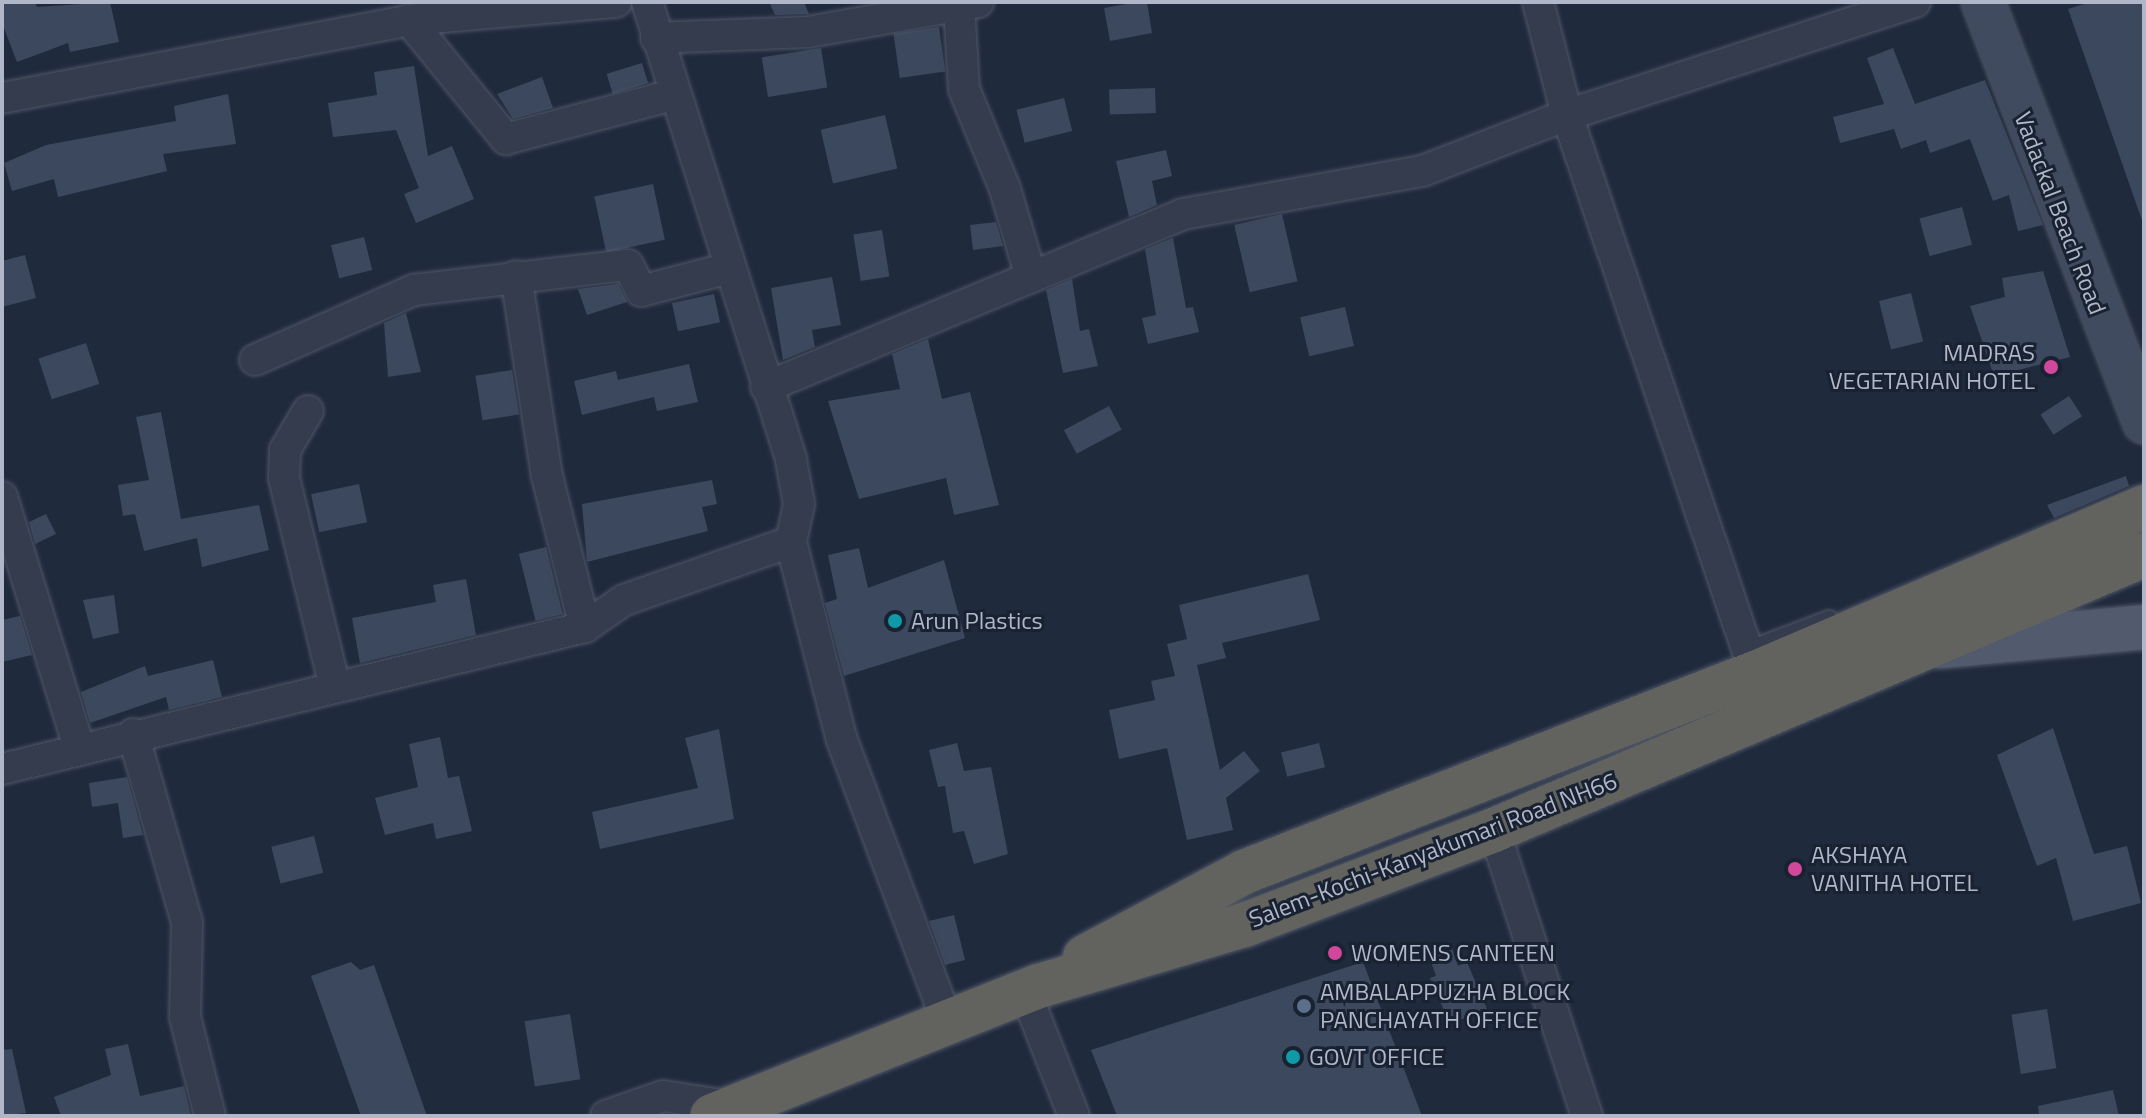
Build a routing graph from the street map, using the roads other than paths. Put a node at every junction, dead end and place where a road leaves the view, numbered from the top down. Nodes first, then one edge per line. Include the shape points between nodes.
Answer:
1 (616, 2) edge
2 (647, 2) edge
3 (1538, 2) edge
4 (1915, 2) edge
5 (1983, 2) edge
6 (968, 3) edge
7 (409, 20) junction
8 (656, 38) junction
9 (673, 95) junction
10 (2, 98) edge
11 (1567, 115) junction
12 (729, 268) junction
13 (516, 276) junction
14 (1031, 277) junction
15 (255, 360) dead end
16 (766, 387) junction
17 (308, 411) dead end
18 (2144, 422) edge
19 (2, 497) edge
20 (2144, 507) edge
21 (791, 542) junction
22 (2144, 555) edge
23 (2019, 565) junction
24 (1888, 596) dead end
25 (1846, 612) dead end
26 (585, 627) junction
27 (2144, 627) edge
28 (1940, 646) junction
29 (1751, 661) junction
30 (334, 683) junction
31 (133, 734) junction
32 (79, 747) junction
33 (2, 769) edge
34 (1494, 830) junction
35 (1032, 988) junction
36 (948, 1023) junction
37 (725, 1112) edge
38 (210, 1116) edge
39 (606, 1116) edge
40 (1074, 1116) edge
41 (1587, 1116) edge

1 - 7 street
2 - 8 street
3 - 11 street
4 - 11 street
5 - 18 main road, Vadackal Beach Road
6 - 8 street via 808,32
6 - 14 street via 964,89 1005,189
7 - 9 street via 506,139
7 - 10 street
8 - 9 street
9 - 12 street
11 - 14 street via 1422,171 1183,214
11 - 29 street
12 - 13 street via 641,291 628,265
12 - 16 street
13 - 15 street via 414,290
13 - 26 street via 547,476
14 - 16 street
16 - 21 street via 799,504
17 - 30 street via 285,450 284,478
19 - 32 street
20 - 23 highway
21 - 26 street via 624,600
21 - 36 street via 842,740
22 - 28 highway, Salem-Kochi-Kanyakumari Road NH66
23 - 24 lane via 1987,560
23 - 29 highway
25 - 29 lane
26 - 30 street
27 - 28 main road
28 - 34 highway, Salem-Kochi-Kanyakumari Road NH66
29 - 35 highway via 1244,872 1146,919
30 - 31 street
31 - 32 street
31 - 38 street via 187,922 185,1017
32 - 33 street
34 - 35 highway, Salem-Kochi-Kanyakumari Road NH66 via 1244,925
34 - 41 street
35 - 36 highway, Salem-Kochi-Kanyakumari Road NH66
35 - 40 street
36 - 37 highway, Salem-Kochi-Kanyakumari Road NH66
37 - 39 street via 663,1096

